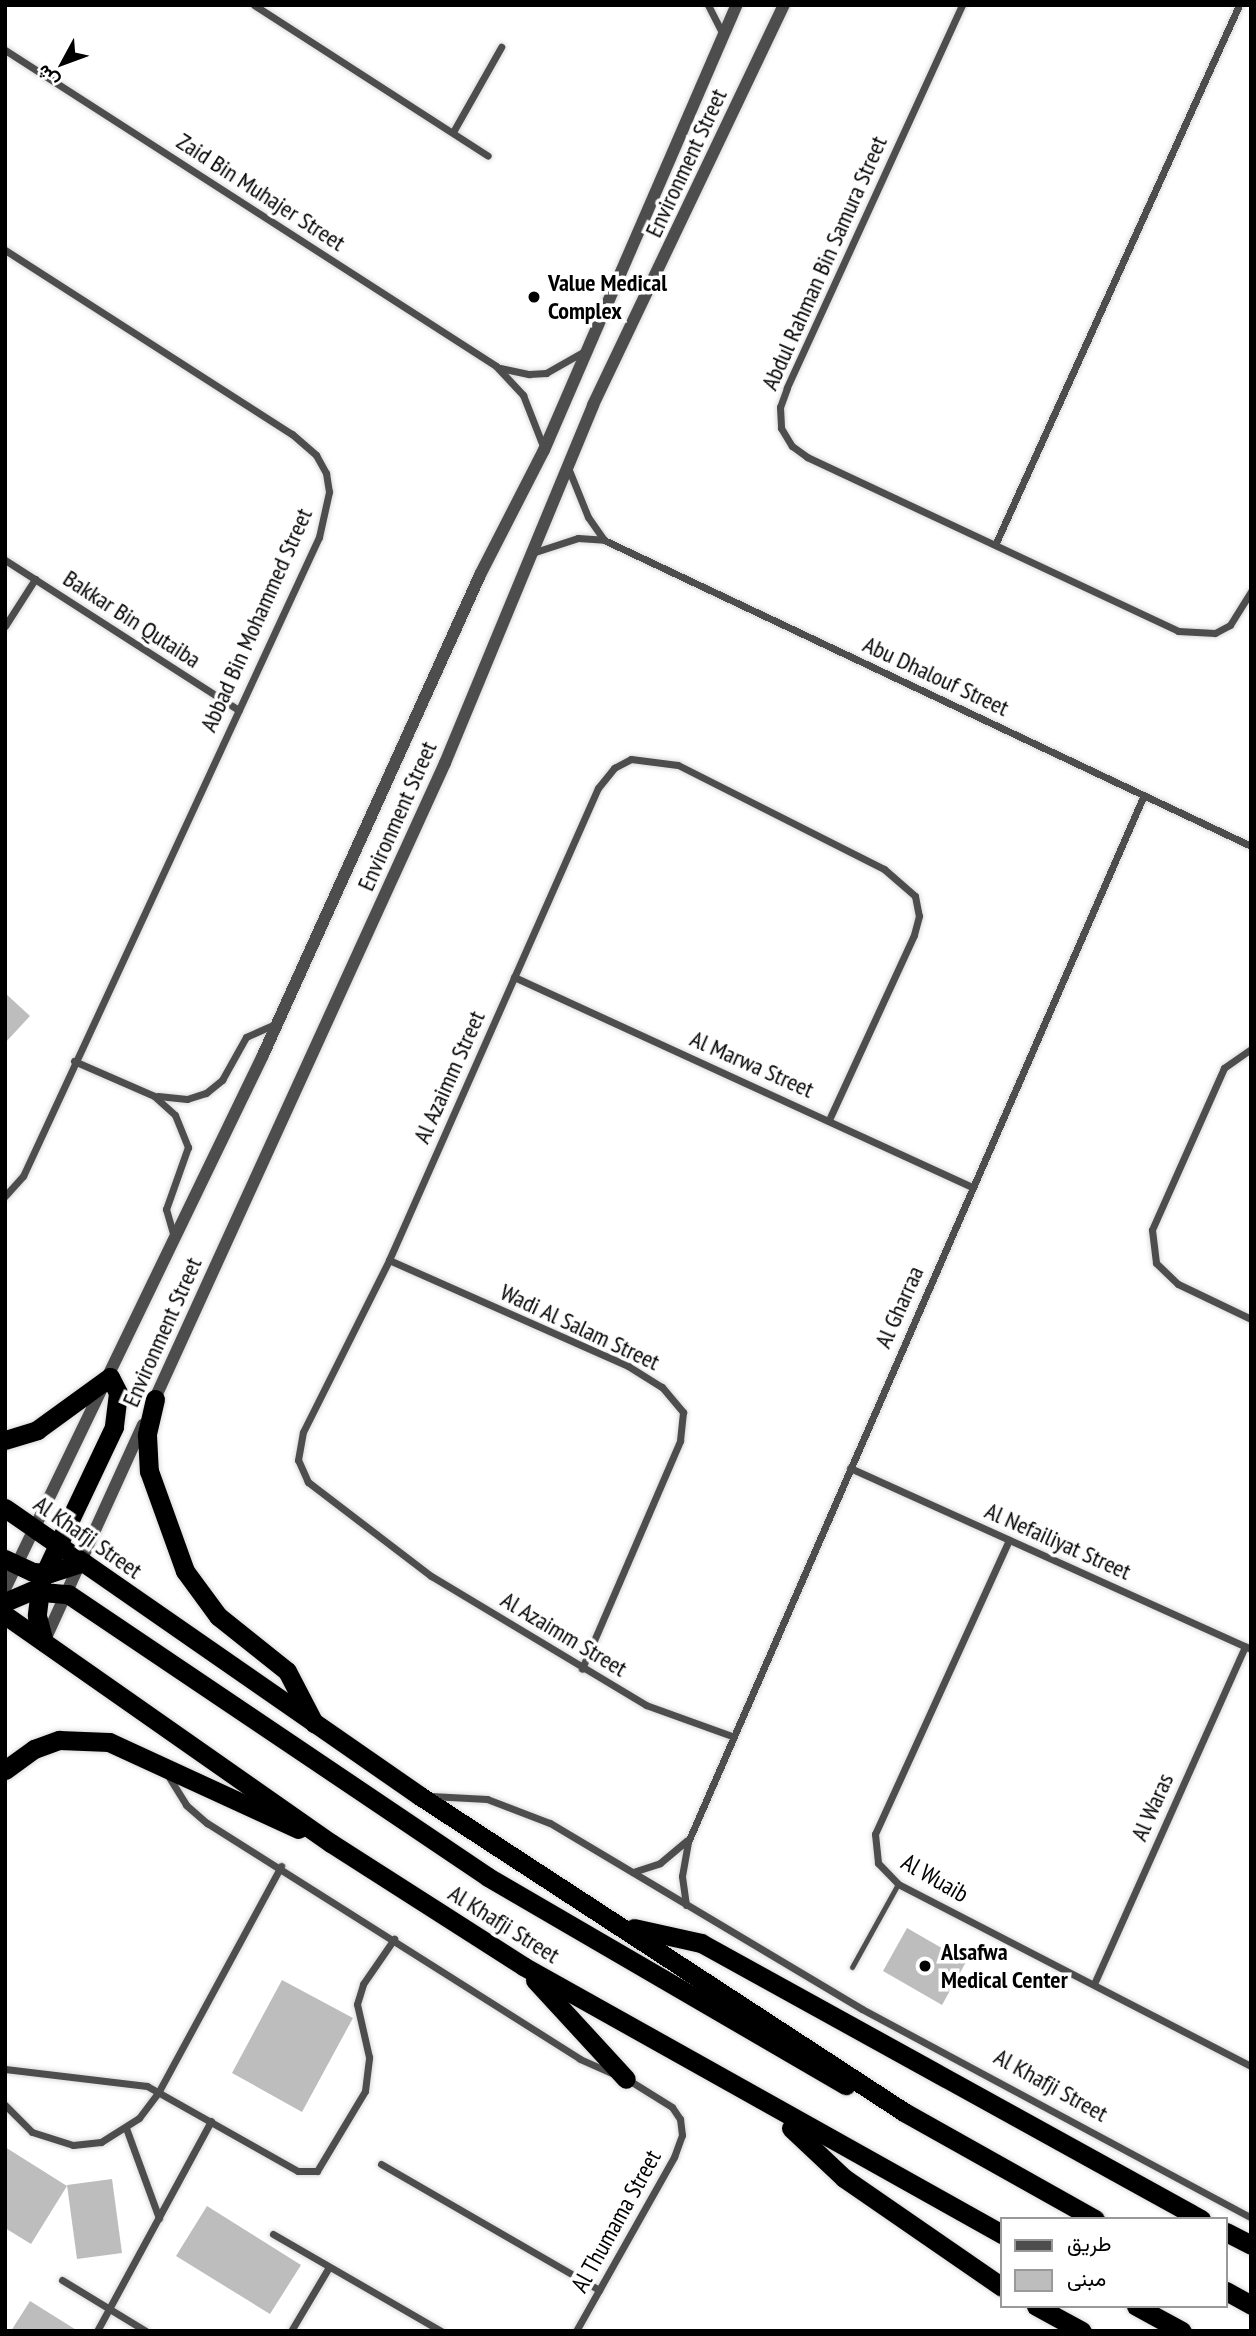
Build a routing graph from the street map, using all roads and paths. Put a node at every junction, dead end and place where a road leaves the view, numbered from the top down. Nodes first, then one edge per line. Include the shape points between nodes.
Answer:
1 (254, 5) edge
2 (708, 5) edge
3 (737, 5) edge
4 (784, 5) edge
5 (962, 5) edge
6 (1239, 5) edge
7 (723, 35) junction
8 (501, 47) dead end
9 (5, 50) edge
10 (453, 132) junction
11 (488, 156) dead end
12 (5, 250) edge
13 (588, 347) junction
14 (496, 366) junction
15 (544, 450) junction
16 (567, 465) junction
17 (604, 540) junction
18 (995, 545) junction
19 (529, 554) junction
20 (5, 560) edge
21 (36, 579) junction
22 (1251, 591) edge
23 (5, 626) edge
24 (239, 710) junction
25 (1144, 795) junction
26 (1251, 846) edge
27 (514, 977) junction
28 (277, 1023) junction
29 (1251, 1049) edge
30 (74, 1060) junction
31 (154, 1096) junction
32 (829, 1120) junction
33 (972, 1187) junction
34 (5, 1196) edge
35 (175, 1240) junction
36 (389, 1261) junction
37 (1251, 1319) edge
38 (110, 1377) junction
39 (155, 1399) junction
40 (5, 1440) edge
41 (850, 1468) junction
42 (5, 1508) edge
43 (35, 1528) junction
44 (1009, 1540) junction
45 (56, 1543) junction
46 (83, 1562) junction
47 (11, 1563) edge
48 (41, 1581) junction
49 (5, 1589) edge
50 (68, 1594) junction
51 (5, 1602) edge
52 (5, 1615) edge
53 (44, 1642) junction
54 (1248, 1648) edge
55 (582, 1669) junction
56 (314, 1723) junction
57 (732, 1736) junction
58 (164, 1768) junction
59 (5, 1770) edge
60 (420, 1797) junction
61 (692, 1834) junction
62 (331, 1843) junction
63 (281, 1866) junction
64 (633, 1872) junction
65 (898, 1884) junction
66 (686, 1905) junction
67 (621, 1925) junction
68 (394, 1939) junction
69 (523, 1966) junction
70 (852, 1967) dead end
71 (1094, 1984) junction
72 (1251, 2066) edge
73 (5, 2069) edge
74 (626, 2079) junction
75 (159, 2091) junction
76 (5, 2105) edge
77 (768, 2106) junction
78 (904, 2112) junction
79 (211, 2121) junction
80 (126, 2128) junction
81 (381, 2164) dead end
82 (1091, 2217) edge
83 (1197, 2217) edge
84 (159, 2218) junction
85 (1251, 2218) edge
86 (1000, 2233) edge
87 (1228, 2233) edge
88 (273, 2234) dead end
89 (1251, 2245) edge
90 (329, 2267) junction
91 (62, 2280) dead end
92 (1000, 2286) edge
93 (599, 2290) junction
94 (1228, 2292) edge
95 (1251, 2305) edge
96 (109, 2308) junction
97 (1040, 2308) edge
98 (1140, 2308) edge
99 (97, 2331) edge
100 (146, 2331) edge
101 (291, 2331) edge
102 (441, 2331) edge
103 (576, 2331) edge
104 (1082, 2331) edge
105 (1182, 2331) edge

1 - 10 street
2 - 7 street
3 - 7 street, Environment Street
4 - 16 street, Environment Street
5 - 18 street, Abdul Rahman Bin Samura Street via 787,388 780,407 781,428 792,446 807,457
6 - 18 street
7 - 13 street, Environment Street
8 - 10 street
9 - 14 street, Zaid Bin Muhajer Street
10 - 11 street
12 - 24 street, Abbad Bin Mohammed Street via 292,434 316,454 326,473 329,492 319,537
13 - 14 street, Zaid Bin Muhajer Street via 546,373
13 - 15 street, Environment Street
14 - 15 street, Zaid Bin Muhajer Street via 528,404
15 - 28 street, Environment Street via 480,575
16 - 17 street via 580,500
16 - 19 street, Environment Street
17 - 19 street, Abu Dhalouf Street via 578,538
17 - 25 street, Abu Dhalouf Street
18 - 22 street, Abdul Rahman Bin Samura Street via 1178,631 1197,635 1215,634 1230,625
19 - 39 street, Environment Street via 445,763
20 - 21 street, Bakkar Bin Qutaiba
21 - 23 street
21 - 24 street, Bakkar Bin Qutaiba
24 - 30 street, Abbad Bin Mohammed Street
25 - 26 street, Abu Dhalouf Street
25 - 33 street, Al Gharraa
27 - 32 street, Al Marwa Street
27 - 32 street, Al Azaimm Street via 598,788 614,768 631,759 678,765 884,869 915,896 919,916 914,935
27 - 36 street, Al Azaimm Street
28 - 31 street via 246,1037 222,1080 206,1093 187,1099
28 - 35 street, Environment Street
29 - 37 street via 1224,1068 1152,1230 1156,1263 1178,1284
30 - 31 street
30 - 34 street, Abbad Bin Mohammed Street via 23,1176
31 - 35 street via 175,1115 188,1147 166,1209
32 - 33 street, Al Marwa Street
33 - 41 street, Al Gharraa
35 - 38 street, Environment Street
36 - 55 street, Al Azaimm Street via 303,1432 298,1460 308,1482 431,1576
36 - 55 street, Wadi Al Salam Street via 628,1366 662,1387 683,1412 680,1441
38 - 40 highway via 37,1430
38 - 43 street, Environment Street
38 - 45 highway via 118,1392 118,1416
39 - 46 street, Environment Street
39 - 56 highway via 147,1435 149,1471 185,1572 218,1616 287,1671
41 - 44 street, Al Nefailiyat Street
41 - 57 street, Al Gharraa
42 - 43 highway, Al Khafji Street
43 - 45 highway, Al Khafji Street
43 - 47 street, Environment Street
44 - 54 street, Al Nefailiyat Street
44 - 65 street, Al Wuaib via 874,1834 878,1863
45 - 46 highway, Al Khafji Street
45 - 48 highway
46 - 48 highway
46 - 50 street, Environment Street
46 - 56 highway, Al Khafji Street
47 - 48 highway
47 - 49 street, Environment Street
48 - 50 highway
48 - 51 highway
48 - 53 highway via 37,1616
50 - 53 street, Environment Street
50 - 78 highway via 488,1877 811,2069
52 - 53 highway, Al Khafji Street
53 - 62 highway, Al Khafji Street
54 - 71 street, Al Waras
55 - 57 street, Al Azaimm Street via 646,1705
56 - 60 highway, Al Khafji Street
57 - 61 street, Al Gharraa
58 - 59 highway via 109,1742 82,1739 34,1749
58 - 62 highway
58 - 63 street via 177,1794 196,1815
60 - 64 street, Al Khafji Street via 487,1800 519,1809
60 - 67 highway, Al Khafji Street
61 - 64 street, Al Gharraa via 660,1863
61 - 66 street, Al Gharraa via 683,1862
62 - 69 highway, Al Khafji Street
63 - 68 street
63 - 75 street
64 - 66 street, Al Khafji Street
65 - 70 lane
65 - 71 street, Al Wuaib
66 - 85 street, Al Khafji Street via 897,2028
67 - 78 highway, Al Khafji Street
67 - 83 highway via 701,1943
68 - 74 street via 580,2059
68 - 79 street via 363,1984 357,2004 369,2057 365,2091 322,2168 311,2173 298,2171
69 - 74 highway
69 - 77 highway, Al Khafji Street
71 - 72 street, Al Wuaib
73 - 75 street via 128,2080
74 - 93 street, Al Thumama Street via 672,2107 682,2127 674,2157
75 - 79 street
75 - 80 street
76 - 80 street via 32,2132 58,2143 94,2143
77 - 86 highway, Al Khafji Street
77 - 92 highway via 844,2178
78 - 82 highway, Al Khafji Street
79 - 84 street
80 - 84 street
81 - 93 street
84 - 96 street
87 - 89 highway
88 - 90 street
90 - 101 street
90 - 102 street
91 - 96 street
93 - 103 street, Al Thumama Street
94 - 95 highway
96 - 99 street
96 - 100 street
97 - 104 highway
98 - 105 highway

